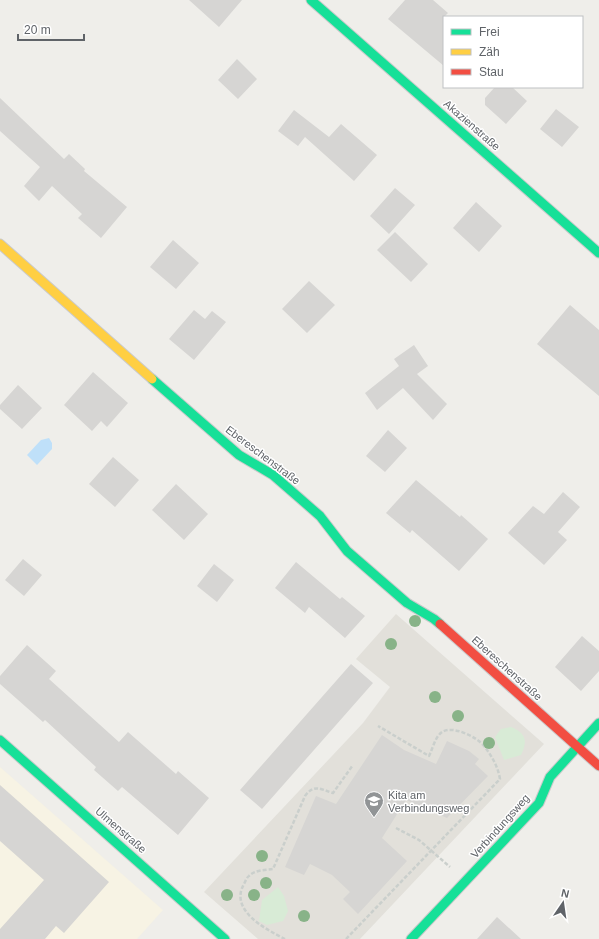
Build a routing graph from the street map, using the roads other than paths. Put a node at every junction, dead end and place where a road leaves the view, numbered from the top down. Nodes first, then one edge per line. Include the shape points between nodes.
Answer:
1 (311, 0) edge
2 (0, 244) edge
3 (599, 253) edge
4 (599, 723) edge
5 (0, 740) edge
6 (578, 747) junction
7 (599, 766) edge
8 (225, 939) edge
9 (411, 939) edge

1 - 3 street, Akazienstraße
2 - 6 street, Ebereschenstraße via 239,455 273,475 320,516 347,551 407,603 434,619
4 - 6 street, Verbindungsweg
5 - 8 street, Ulmenstraße
6 - 7 street, Ebereschenstraße
6 - 9 street, Verbindungsweg via 550,777 539,803

